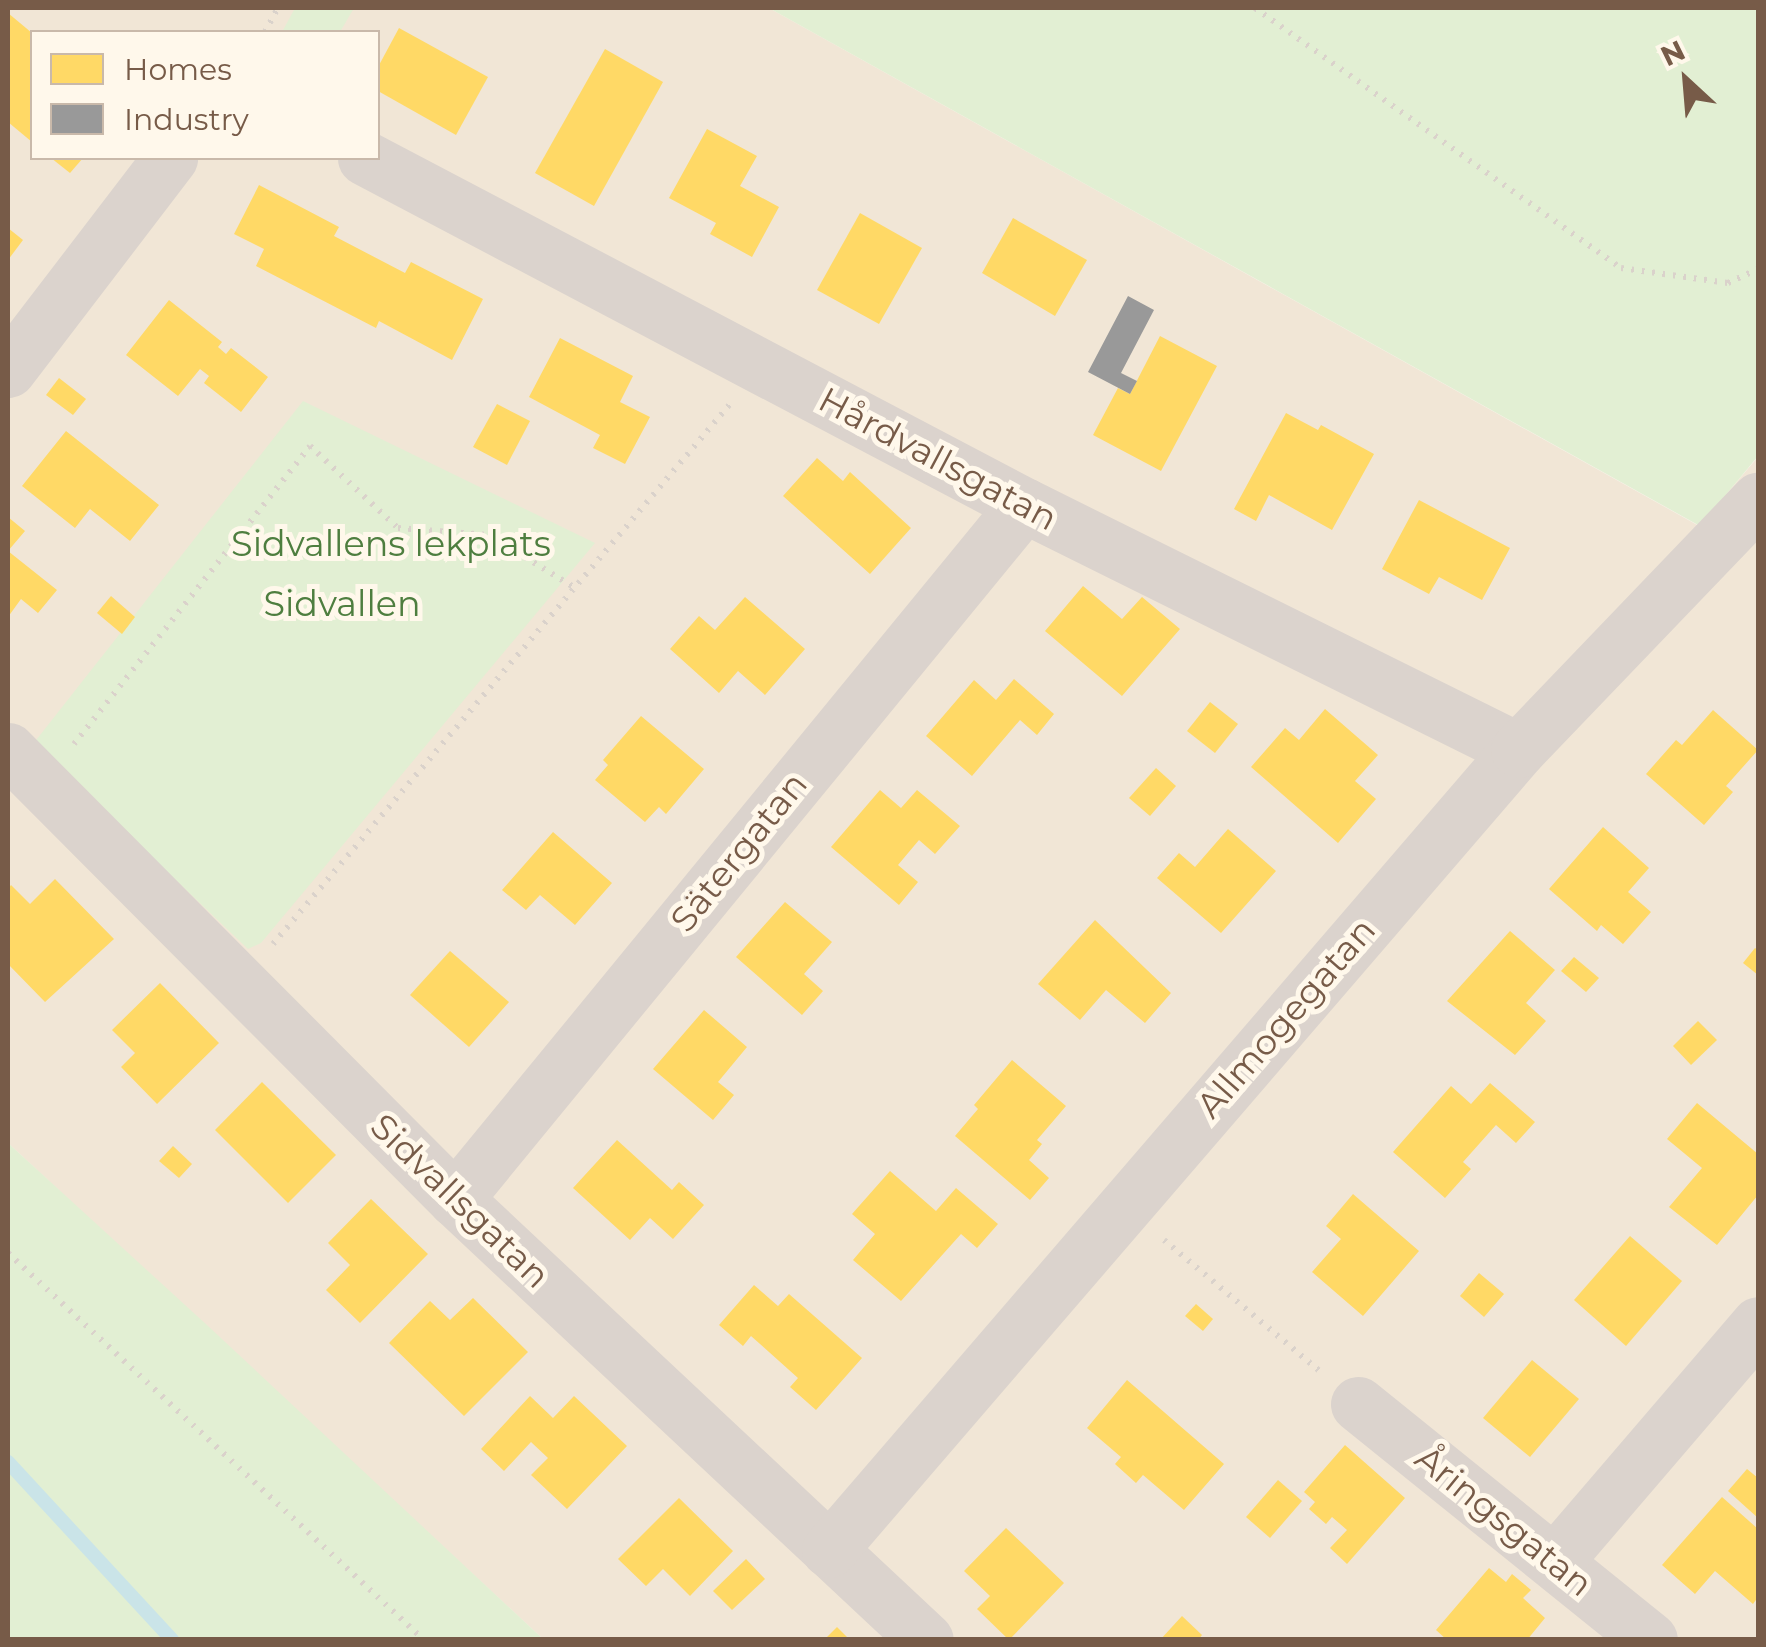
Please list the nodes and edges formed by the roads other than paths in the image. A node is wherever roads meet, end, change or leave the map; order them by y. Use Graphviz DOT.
graph roads {
  1 [pos="168,160"];
  2 [pos="368,160"];
  3 [pos="8,370"];
  4 [pos="1758,500"];
  5 [pos="1024,505"];
  6 [pos="1518,750"];
  7 [pos="24,767"];
  8 [pos="455,1199"];
  9 [pos="1758,1324"];
  10 [pos="1358,1404"];
  11 [pos="829,1550"];
  12 [pos="1555,1561"];
  13 [pos="926,1640"];
  14 [pos="1650,1640"];
  1 -- 3 [label="street"];
  2 -- 5 [label="street, Hårdvallsgatan"];
  4 -- 6 [label="street, Allmogegatan"];
  5 -- 6 [label="street, Hårdvallsgatan"];
  5 -- 8 [label="street, Sätergatan"];
  6 -- 11 [label="street, Allmogegatan"];
  7 -- 8 [label="street, Sidvallsgatan"];
  8 -- 11 [label="street, Sidvallsgatan"];
  9 -- 12 [label="street"];
  10 -- 12 [label="street, Åringsgatan"];
  11 -- 13 [label="street, Sidvallsgatan"];
  12 -- 14 [label="street, Åringsgatan"];
}
